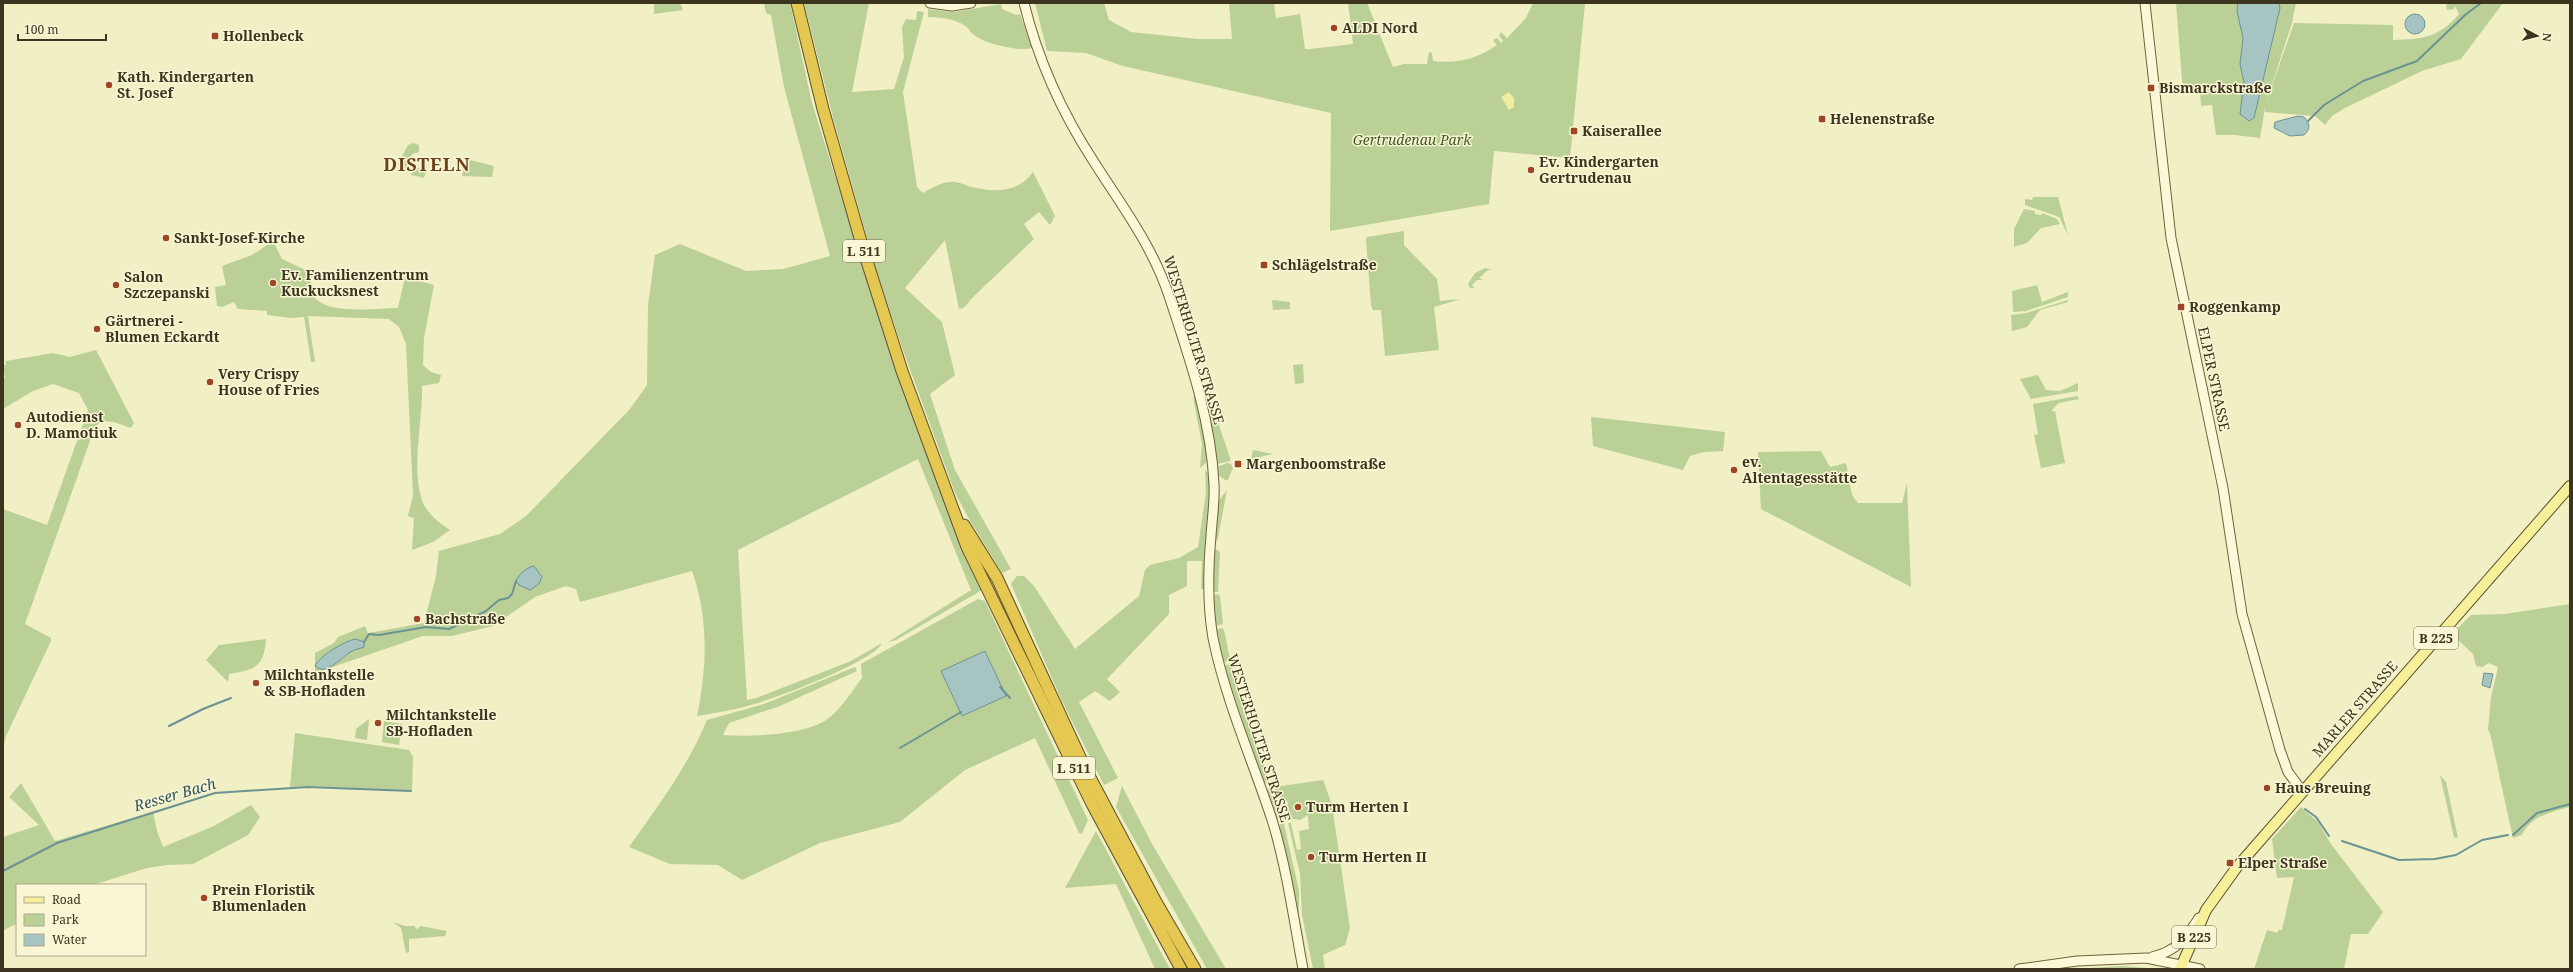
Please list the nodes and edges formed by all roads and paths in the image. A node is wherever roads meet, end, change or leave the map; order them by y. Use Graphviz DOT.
graph roads {
  1 [pos="797,3"];
  2 [pos="930,3"];
  3 [pos="971,3"];
  4 [pos="1018,3"];
  5 [pos="1023,3"];
  6 [pos="2145,3"];
  7 [pos="2570,486"];
  8 [pos="948,494"];
  9 [pos="2302,790"];
  10 [pos="2206,910"];
  11 [pos="2146,958"];
  12 [pos="2181,967"];
  13 [pos="1181,969"];
  14 [pos="1195,969"];
  15 [pos="1303,969"];
  16 [pos="2019,969"];
  17 [pos="2200,969"];
  1 -- 8 [label="highway, L 511"];
  2 -- 3 [label="street"];
  4 -- 5 [label="street, WESTERHOLTER STRASSE"];
  5 -- 15 [label="street, WESTERHOLTER STRASSE"];
  6 -- 9 [label="street, ELPER STRASSE"];
  7 -- 9 [label="main road, MARLER STRASSE / B 225"];
  8 -- 13 [label="highway, L 511"];
  8 -- 14 [label="highway, L 511"];
  9 -- 10 [label="main road, MARLER STRASSE / B 225"];
  10 -- 11 [label="street"];
  10 -- 12 [label="main road, MARLER STRASSE / B 225"];
  11 -- 12 [label="street"];
  11 -- 16 [label="street"];
  12 -- 17 [label="street"];
}
